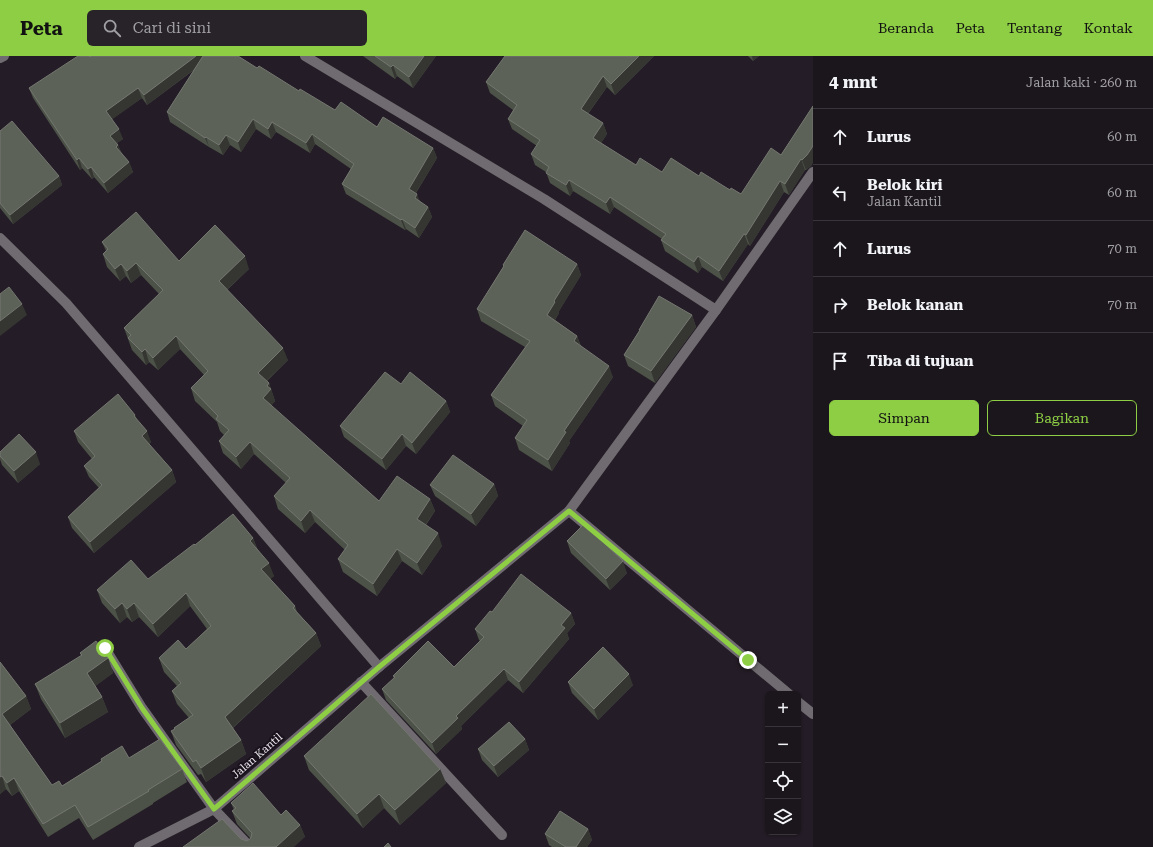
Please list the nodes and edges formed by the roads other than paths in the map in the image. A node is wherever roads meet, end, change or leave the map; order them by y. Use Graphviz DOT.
graph roads {
  1 [pos="4,56"];
  2 [pos="305,56"];
  3 [pos="0,58"];
  4 [pos="813,172"];
  5 [pos="0,238"];
  6 [pos="716,310"];
  7 [pos="569,511"];
  8 [pos="105,648"];
  9 [pos="379,667"];
  10 [pos="361,682"];
  11 [pos="785,691"];
  12 [pos="801,704"];
  13 [pos="813,714"];
  14 [pos="214,809"];
  15 [pos="502,835"];
  16 [pos="139,847"];
  17 [pos="250,847"];
  1 -- 3 [label="street"];
  2 -- 6 [label="street"];
  4 -- 6 [label="street, Jalan Kantil"];
  5 -- 9 [label="street"];
  6 -- 7 [label="street, Jalan Kantil"];
  7 -- 9 [label="street, Jalan Kantil"];
  7 -- 11 [label="street"];
  8 -- 14 [label="street"];
  9 -- 10 [label="street, Jalan Kantil"];
  10 -- 14 [label="street, Jalan Kantil"];
  10 -- 15 [label="street"];
  12 -- 13 [label="street"];
  14 -- 16 [label="street, Jalan Kantil"];
  14 -- 17 [label="street"];
}
